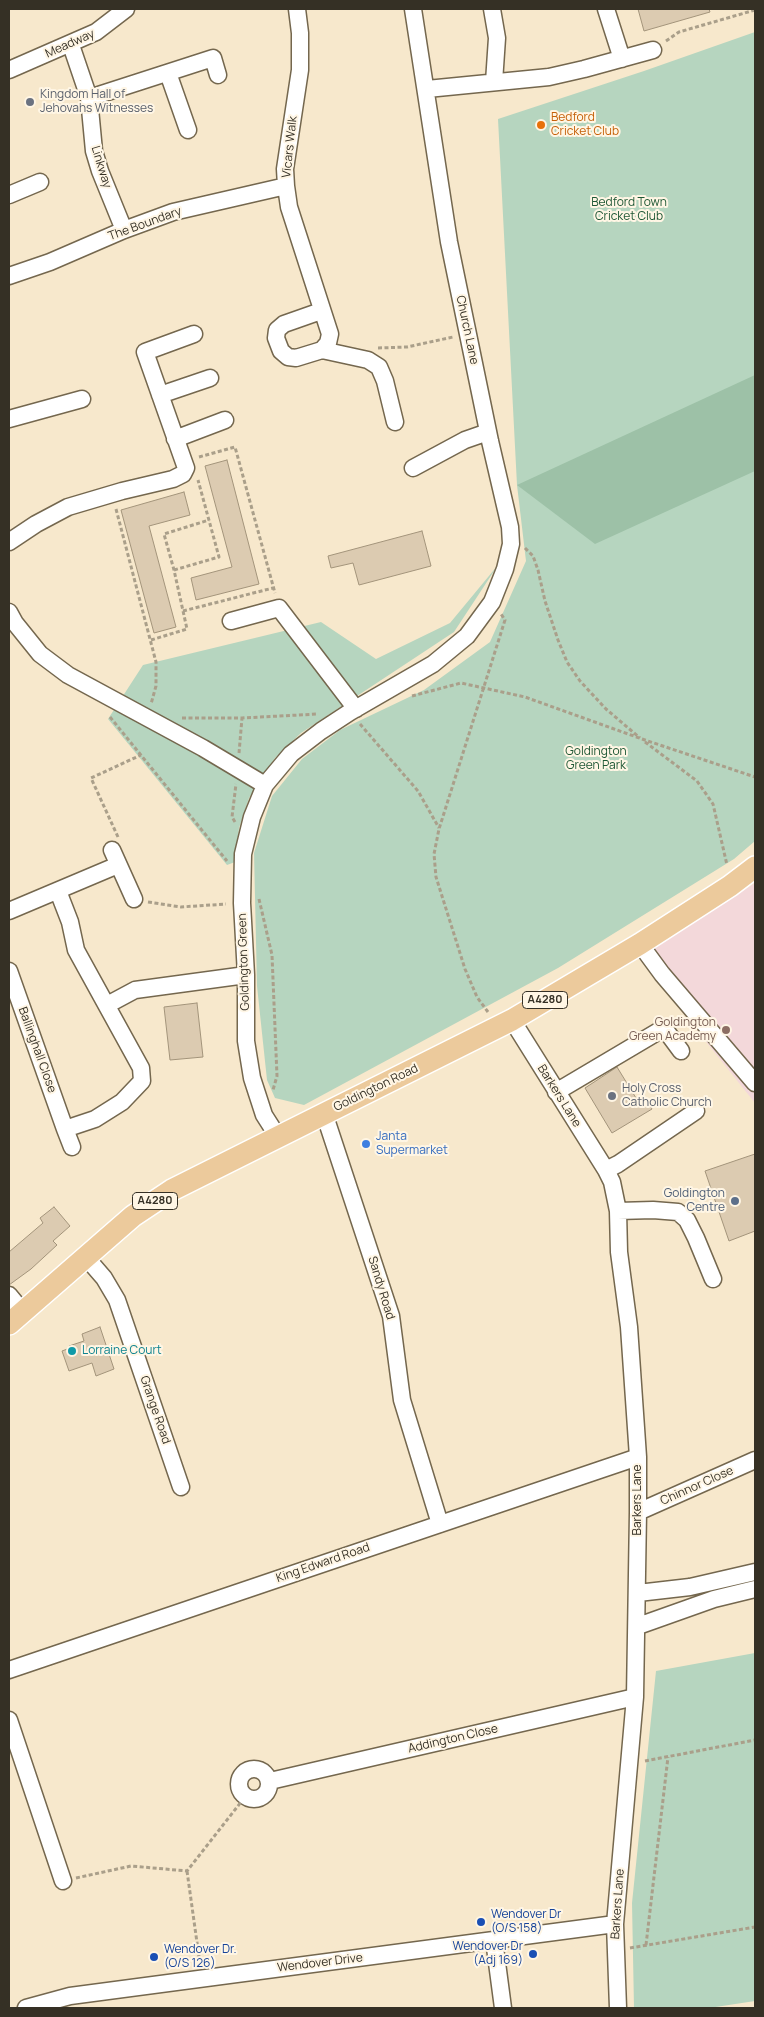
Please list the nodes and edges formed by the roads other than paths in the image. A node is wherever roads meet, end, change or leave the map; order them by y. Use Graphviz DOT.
graph roads {
  1 [pos="297,9"];
  2 [pos="413,9"];
  3 [pos="492,9"];
  4 [pos="606,9"];
  5 [pos="119,11"];
  6 [pos="71,44"];
  7 [pos="653,50"];
  8 [pos="622,59"];
  9 [pos="9,70"];
  10 [pos="168,73"];
  11 [pos="218,75"];
  12 [pos="494,82"];
  13 [pos="427,89"];
  14 [pos="89,98"];
  15 [pos="188,130"];
  16 [pos="40,182"];
  17 [pos="286,186"];
  18 [pos="9,195"];
  19 [pos="124,230"];
  20 [pos="9,276"];
  21 [pos="321,311"];
  22 [pos="194,334"];
  23 [pos="322,350"];
  24 [pos="210,378"];
  25 [pos="160,395"];
  26 [pos="82,399"];
  27 [pos="9,419"];
  28 [pos="225,420"];
  29 [pos="395,422"];
  30 [pos="488,432"];
  31 [pos="176,439"];
  32 [pos="413,468"];
  33 [pos="9,542"];
  34 [pos="505,569"];
  35 [pos="9,612"];
  36 [pos="231,621"];
  37 [pos="353,711"];
  38 [pos="265,785"];
  39 [pos="755,867"];
  40 [pos="58,891"];
  41 [pos="134,899"];
  42 [pos="9,911"];
  43 [pos="640,944"];
  44 [pos="9,971"];
  45 [pos="246,975"];
  46 [pos="107,1005"];
  47 [pos="512,1020"];
  48 [pos="681,1051"];
  49 [pos="755,1083"];
  50 [pos="556,1092"];
  51 [pos="696,1111"];
  52 [pos="324,1114"];
  53 [pos="65,1129"];
  54 [pos="278,1137"];
  55 [pos="72,1147"];
  56 [pos="606,1170"];
  57 [pos="618,1211"];
  58 [pos="85,1256"];
  59 [pos="713,1278"];
  60 [pos="9,1295"];
  61 [pos="16,1318"];
  62 [pos="638,1457"];
  63 [pos="755,1460"];
  64 [pos="181,1487"];
  65 [pos="638,1512"];
  66 [pos="440,1524"];
  67 [pos="755,1572"];
  68 [pos="755,1589"];
  69 [pos="638,1593"];
  70 [pos="638,1626"];
  71 [pos="9,1670"];
  72 [pos="635,1697"];
  73 [pos="9,1720"];
  74 [pos="270,1781"];
  75 [pos="63,1881"];
  76 [pos="615,1924"];
  77 [pos="494,1940"];
  78 [pos="26,2008"];
  79 [pos="503,2008"];
  80 [pos="618,2008"];
  1 -- 17 [label="street, Vicars Walk"];
  2 -- 13 [label="street, Church Lane"];
  3 -- 12 [label="street"];
  4 -- 8 [label="street"];
  5 -- 6 [label="street, Meadway"];
  6 -- 9 [label="street, Meadway"];
  6 -- 14 [label="street, Linkway"];
  7 -- 8 [label="street"];
  8 -- 12 [label="street"];
  10 -- 11 [label="street"];
  10 -- 14 [label="street"];
  10 -- 15 [label="street"];
  12 -- 13 [label="street"];
  13 -- 30 [label="street, Church Lane"];
  14 -- 19 [label="street, Linkway"];
  16 -- 18 [label="street"];
  17 -- 19 [label="street, The Boundary"];
  17 -- 21 [label="street, Vicars Walk"];
  19 -- 20 [label="street, The Boundary"];
  21 -- 23 [label="street, Vicars Walk"];
  21 -- 23 [label="street"];
  22 -- 25 [label="street"];
  23 -- 29 [label="street"];
  24 -- 25 [label="street"];
  25 -- 31 [label="street"];
  26 -- 27 [label="street"];
  28 -- 31 [label="street"];
  30 -- 32 [label="street"];
  30 -- 34 [label="street, Church Lane"];
  31 -- 33 [label="street"];
  34 -- 37 [label="street, Goldington Green"];
  35 -- 38 [label="street"];
  36 -- 37 [label="street"];
  37 -- 38 [label="street, Goldington Green"];
  38 -- 45 [label="street, Goldington Green"];
  39 -- 43 [label="main road, Goldington Road / A4280"];
  40 -- 41 [label="street"];
  40 -- 42 [label="street"];
  40 -- 46 [label="street"];
  43 -- 47 [label="main road, Goldington Road / A4280"];
  43 -- 49 [label="street"];
  44 -- 53 [label="street, Ballinghall Close"];
  45 -- 46 [label="street"];
  45 -- 54 [label="street, Goldington Green"];
  46 -- 53 [label="street"];
  47 -- 50 [label="street, Barkers Lane"];
  47 -- 52 [label="main road, Goldington Road / A4280"];
  48 -- 50 [label="street"];
  50 -- 56 [label="street, Barkers Lane"];
  51 -- 56 [label="street"];
  52 -- 54 [label="main road, Goldington Road / A4280"];
  52 -- 66 [label="street, Sandy Road"];
  53 -- 55 [label="street, Ballinghall Close"];
  54 -- 58 [label="main road, Goldington Road / A4280"];
  56 -- 57 [label="street, Barkers Lane"];
  57 -- 59 [label="street"];
  57 -- 62 [label="street, Barkers Lane"];
  58 -- 61 [label="main road, Goldington Road / A4280"];
  58 -- 64 [label="street, Grange Road"];
  60 -- 61 [label="street"];
  62 -- 65 [label="street, Barkers Lane"];
  62 -- 66 [label="street, King Edward Road"];
  63 -- 65 [label="street, Chinnor Close"];
  65 -- 69 [label="street, Barkers Lane"];
  66 -- 71 [label="street, King Edward Road"];
  67 -- 69 [label="street"];
  68 -- 70 [label="street"];
  69 -- 70 [label="street, Barkers Lane"];
  70 -- 72 [label="street, Barkers Lane"];
  72 -- 74 [label="street, Addington Close"];
  72 -- 76 [label="street, Barkers Lane"];
  73 -- 75 [label="street"];
  74 -- 74 [label="street"];
  76 -- 77 [label="street, Wendover Drive"];
  76 -- 80 [label="street, Barkers Lane"];
  77 -- 78 [label="street, Wendover Drive"];
  77 -- 79 [label="street"];
}
